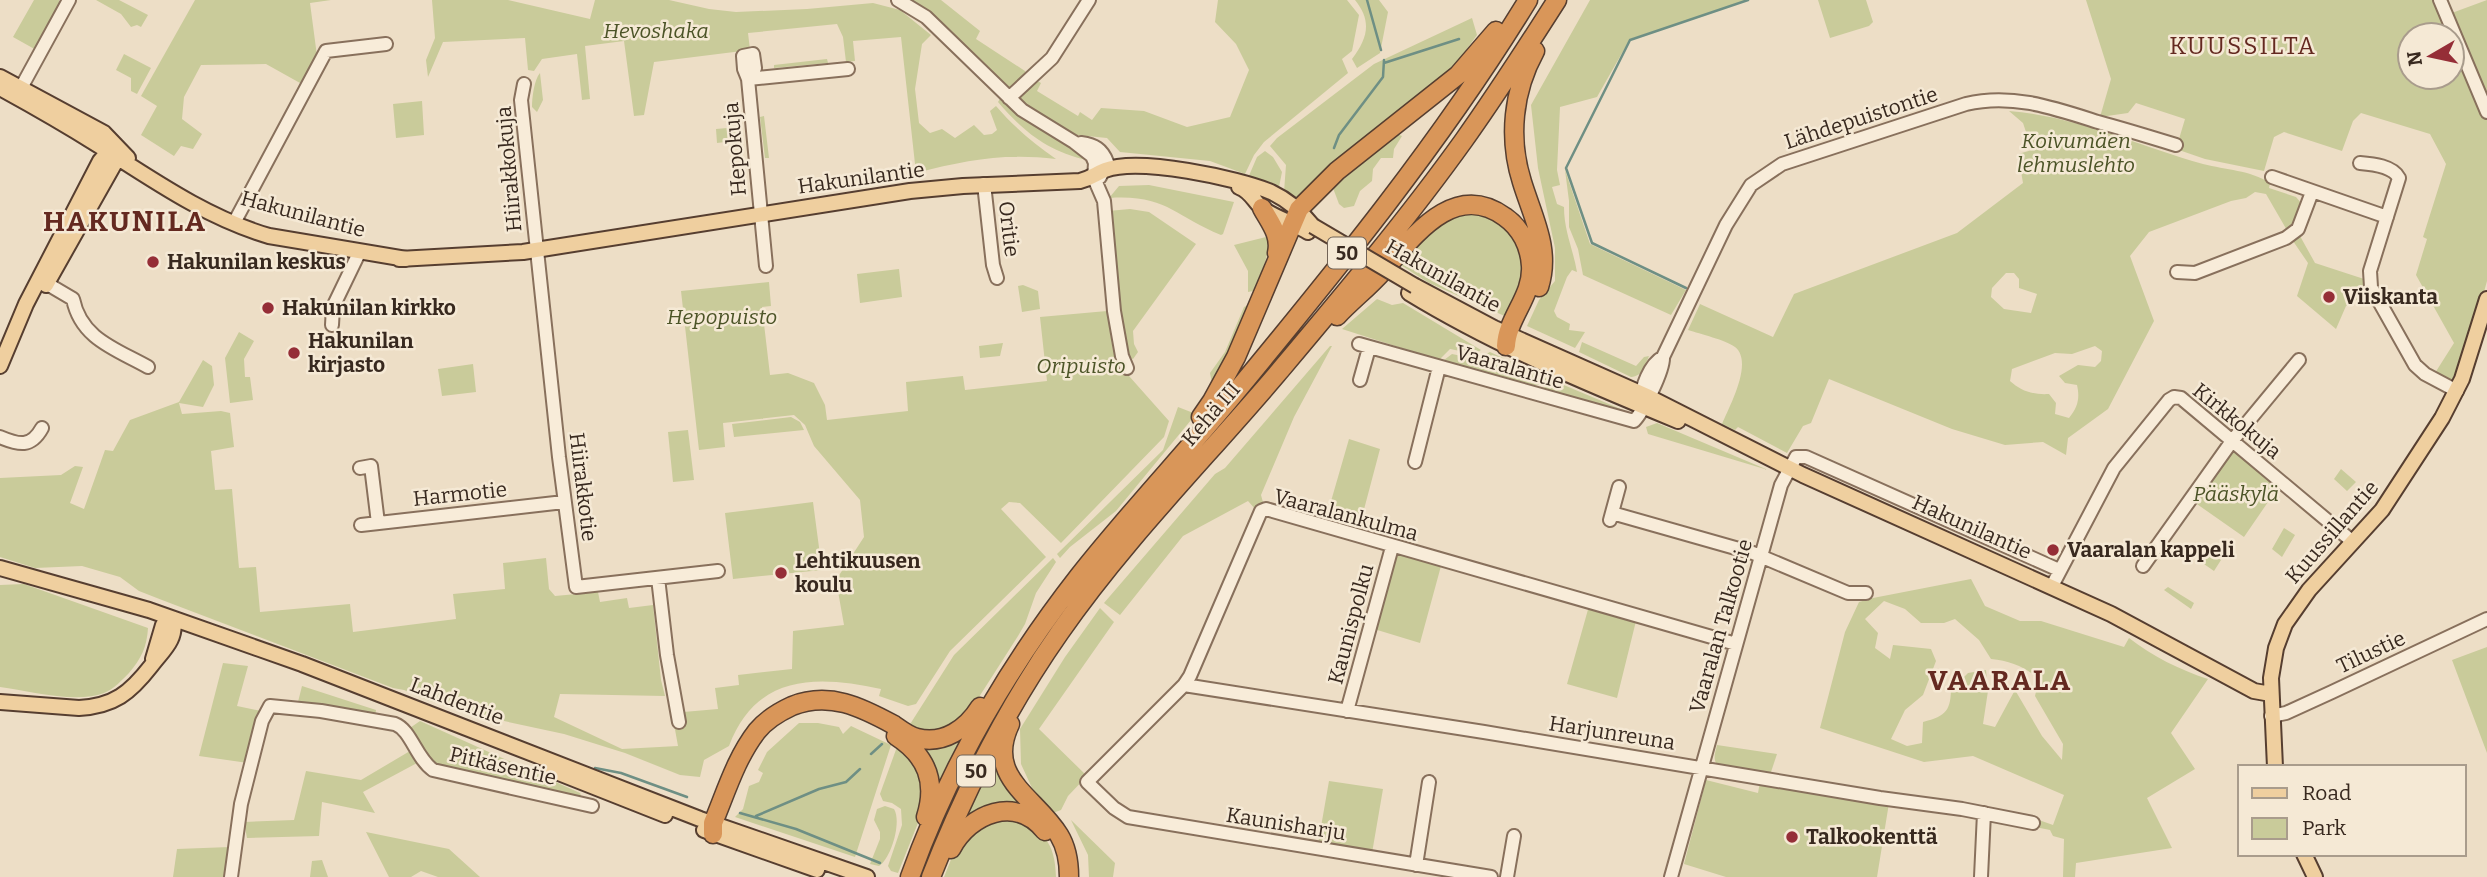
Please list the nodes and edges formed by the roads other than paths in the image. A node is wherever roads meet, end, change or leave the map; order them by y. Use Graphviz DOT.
graph roads {
  1 [pos="69,0"];
  2 [pos="898,0"];
  3 [pos="1088,0"];
  4 [pos="1518,0"];
  5 [pos="1528,0"];
  6 [pos="1559,0"];
  7 [pos="2440,0"];
  8 [pos="386,44"];
  9 [pos="848,69"];
  10 [pos="0,77"];
  11 [pos="524,85"];
  12 [pos="0,88"];
  13 [pos="19,92"];
  14 [pos="1009,98"];
  15 [pos="2487,112"];
  16 [pos="2176,145"];
  17 [pos="113,152"];
  18 [pos="2360,163"];
  19 [pos="1098,177"];
  20 [pos="2273,177"];
  21 [pos="984,184"];
  22 [pos="2312,192"];
  23 [pos="1262,208"];
  24 [pos="761,215"];
  25 [pos="2387,217"];
  26 [pos="235,220"];
  27 [pos="1303,222"];
  28 [pos="360,252"];
  29 [pos="537,252"];
  30 [pos="1275,263"];
  31 [pos="766,266"];
  32 [pos="2178,272"];
  33 [pos="997,278"];
  34 [pos="43,281"];
  35 [pos="2487,299"];
  36 [pos="332,324"];
  37 [pos="1510,340"];
  38 [pos="3,360"];
  39 [pos="2300,360"];
  40 [pos="148,367"];
  41 [pos="1439,367"];
  42 [pos="1127,368"];
  43 [pos="1277,373"];
  44 [pos="1360,380"];
  45 [pos="2457,391"];
  46 [pos="1644,399"];
  47 [pos="42,428"];
  48 [pos="0,437"];
  49 [pos="2232,441"];
  50 [pos="1415,462"];
  51 [pos="360,468"];
  52 [pos="1789,468"];
  53 [pos="1619,487"];
  54 [pos="1149,493"];
  55 [pos="564,502"];
  56 [pos="378,523"];
  57 [pos="361,525"];
  58 [pos="2353,542"];
  59 [pos="1392,547"];
  60 [pos="1761,556"];
  61 [pos="2143,566"];
  62 [pos="0,568"];
  63 [pos="2059,570"];
  64 [pos="718,571"];
  65 [pos="658,579"];
  66 [pos="2052,586"];
  67 [pos="1866,593"];
  68 [pos="2487,620"];
  69 [pos="170,624"];
  70 [pos="1736,644"];
  71 [pos="1012,671"];
  72 [pos="1033,671"];
  73 [pos="1184,685"];
  74 [pos="2271,694"];
  75 [pos="1,703"];
  76 [pos="1348,711"];
  77 [pos="2271,716"];
  78 [pos="679,722"];
  79 [pos="2275,765"];
  80 [pos="1701,768"];
  81 [pos="1087,782"];
  82 [pos="1429,782"];
  83 [pos="592,806"];
  84 [pos="1984,813"];
  85 [pos="2033,823"];
  86 [pos="716,828"];
  87 [pos="1514,836"];
  88 [pos="2305,856"];
  89 [pos="1416,865"];
  90 [pos="912,874"];
  91 [pos="231,877"];
  92 [pos="836,877"];
  93 [pos="867,877"];
  94 [pos="931,877"];
  95 [pos="1060,877"];
  96 [pos="1069,877"];
  97 [pos="1491,877"];
  98 [pos="1507,877"];
  99 [pos="1671,877"];
  100 [pos="1981,877"];
  101 [pos="2315,877"];
  1 -- 13 [label="street"];
  2 -- 14 [label="street"];
  3 -- 14 [label="street"];
  4 -- 27 [label="highway"];
  5 -- 54 [label="highway, Kehä III / 50"];
  6 -- 37 [label="highway"];
  6 -- 43 [label="highway, Kehä III / 50"];
  7 -- 15 [label="street"];
  8 -- 26 [label="street"];
  9 -- 24 [label="street, Hepokuja"];
  10 -- 13 [label="main road, Hakunilantie"];
  11 -- 29 [label="street, Hiirakkokuja"];
  12 -- 13 [label="main road, Hakunilantie"];
  13 -- 17 [label="main road, Hakunilantie"];
  14 -- 19 [label="street"];
  16 -- 46 [label="street, Lähdepuistontie"];
  17 -- 26 [label="main road, Hakunilantie"];
  17 -- 34 [label="main road"];
  18 -- 25 [label="street"];
  19 -- 21 [label="main road, Hakunilantie"];
  19 -- 23 [label="main road, Hakunilantie"];
  19 -- 27 [label="main road, Hakunilantie"];
  19 -- 42 [label="street"];
  20 -- 22 [label="street"];
  21 -- 24 [label="main road, Hakunilantie"];
  21 -- 33 [label="street, Oritie"];
  22 -- 25 [label="street"];
  22 -- 32 [label="street"];
  23 -- 27 [label="main road, Hakunilantie"];
  23 -- 30 [label="highway"];
  24 -- 29 [label="main road, Hakunilantie"];
  24 -- 31 [label="street, Hepokuja"];
  25 -- 45 [label="street"];
  26 -- 28 [label="main road, Hakunilantie"];
  27 -- 30 [label="highway"];
  27 -- 37 [label="main road, Hakunilantie, bridge"];
  28 -- 29 [label="main road, Hakunilantie"];
  28 -- 36 [label="street"];
  29 -- 55 [label="street, Hiirakkotie"];
  30 -- 54 [label="highway"];
  34 -- 38 [label="main road"];
  34 -- 40 [label="street"];
  35 -- 45 [label="main road, Kuussillantie"];
  37 -- 43 [label="highway"];
  37 -- 46 [label="main road, Hakunilantie"];
  39 -- 49 [label="street"];
  41 -- 44 [label="street, Vaaralantie"];
  41 -- 46 [label="street, Vaaralantie"];
  41 -- 50 [label="street"];
  43 -- 72 [label="highway, Kehä III / 50"];
  45 -- 58 [label="main road, Kuussillantie"];
  46 -- 52 [label="main road, Hakunilantie"];
  47 -- 48 [label="street"];
  49 -- 58 [label="street, Kirkkokuja"];
  49 -- 61 [label="street"];
  49 -- 63 [label="street, Kirkkokuja"];
  51 -- 56 [label="street"];
  52 -- 60 [label="street, Vaaralan Talkootie"];
  52 -- 63 [label="street"];
  52 -- 66 [label="main road, Hakunilantie"];
  53 -- 60 [label="street"];
  54 -- 71 [label="highway, Kehä III / 50"];
  55 -- 56 [label="street, Harmotie"];
  55 -- 65 [label="street, Hiirakkotie"];
  56 -- 57 [label="street, Harmotie"];
  58 -- 74 [label="main road, Kuussillantie"];
  59 -- 70 [label="street, Vaaralankulma"];
  59 -- 73 [label="street, Vaaralankulma"];
  59 -- 76 [label="street, Kaunispolku"];
  60 -- 67 [label="street"];
  60 -- 70 [label="street, Vaaralan Talkootie"];
  62 -- 69 [label="main road, Lahdentie"];
  63 -- 66 [label="street, Kirkkokuja"];
  64 -- 65 [label="street, Hiirakkotie"];
  65 -- 78 [label="street"];
  66 -- 74 [label="main road, Hakunilantie"];
  68 -- 77 [label="street, Tilustie"];
  69 -- 75 [label="main road"];
  69 -- 86 [label="main road, Lahdentie"];
  70 -- 80 [label="street, Vaaralan Talkootie"];
  71 -- 86 [label="highway"];
  71 -- 90 [label="highway, Kehä III / 50"];
  72 -- 94 [label="highway, Kehä III / 50"];
  72 -- 96 [label="highway"];
  73 -- 76 [label="street, Harjunreuna"];
  73 -- 81 [label="street, Vaaralankulma"];
  74 -- 77 [label="main road, Kuussillantie"];
  76 -- 80 [label="street, Harjunreuna"];
  77 -- 79 [label="main road, Kuussillantie"];
  80 -- 84 [label="street, Harjunreuna"];
  80 -- 99 [label="street, Vaaralan Talkootie"];
  81 -- 89 [label="street, Kaunisharju"];
  82 -- 89 [label="street"];
  83 -- 91 [label="street, Pitkäsentie"];
  84 -- 85 [label="street, Harjunreuna"];
  84 -- 100 [label="street"];
  86 -- 90 [label="highway"];
  86 -- 92 [label="main road, Lahdentie"];
  86 -- 93 [label="main road, Lahdentie"];
  87 -- 98 [label="street"];
  88 -- 101 [label="main road"];
  89 -- 97 [label="street, Kaunisharju"];
  94 -- 95 [label="highway"];
}
